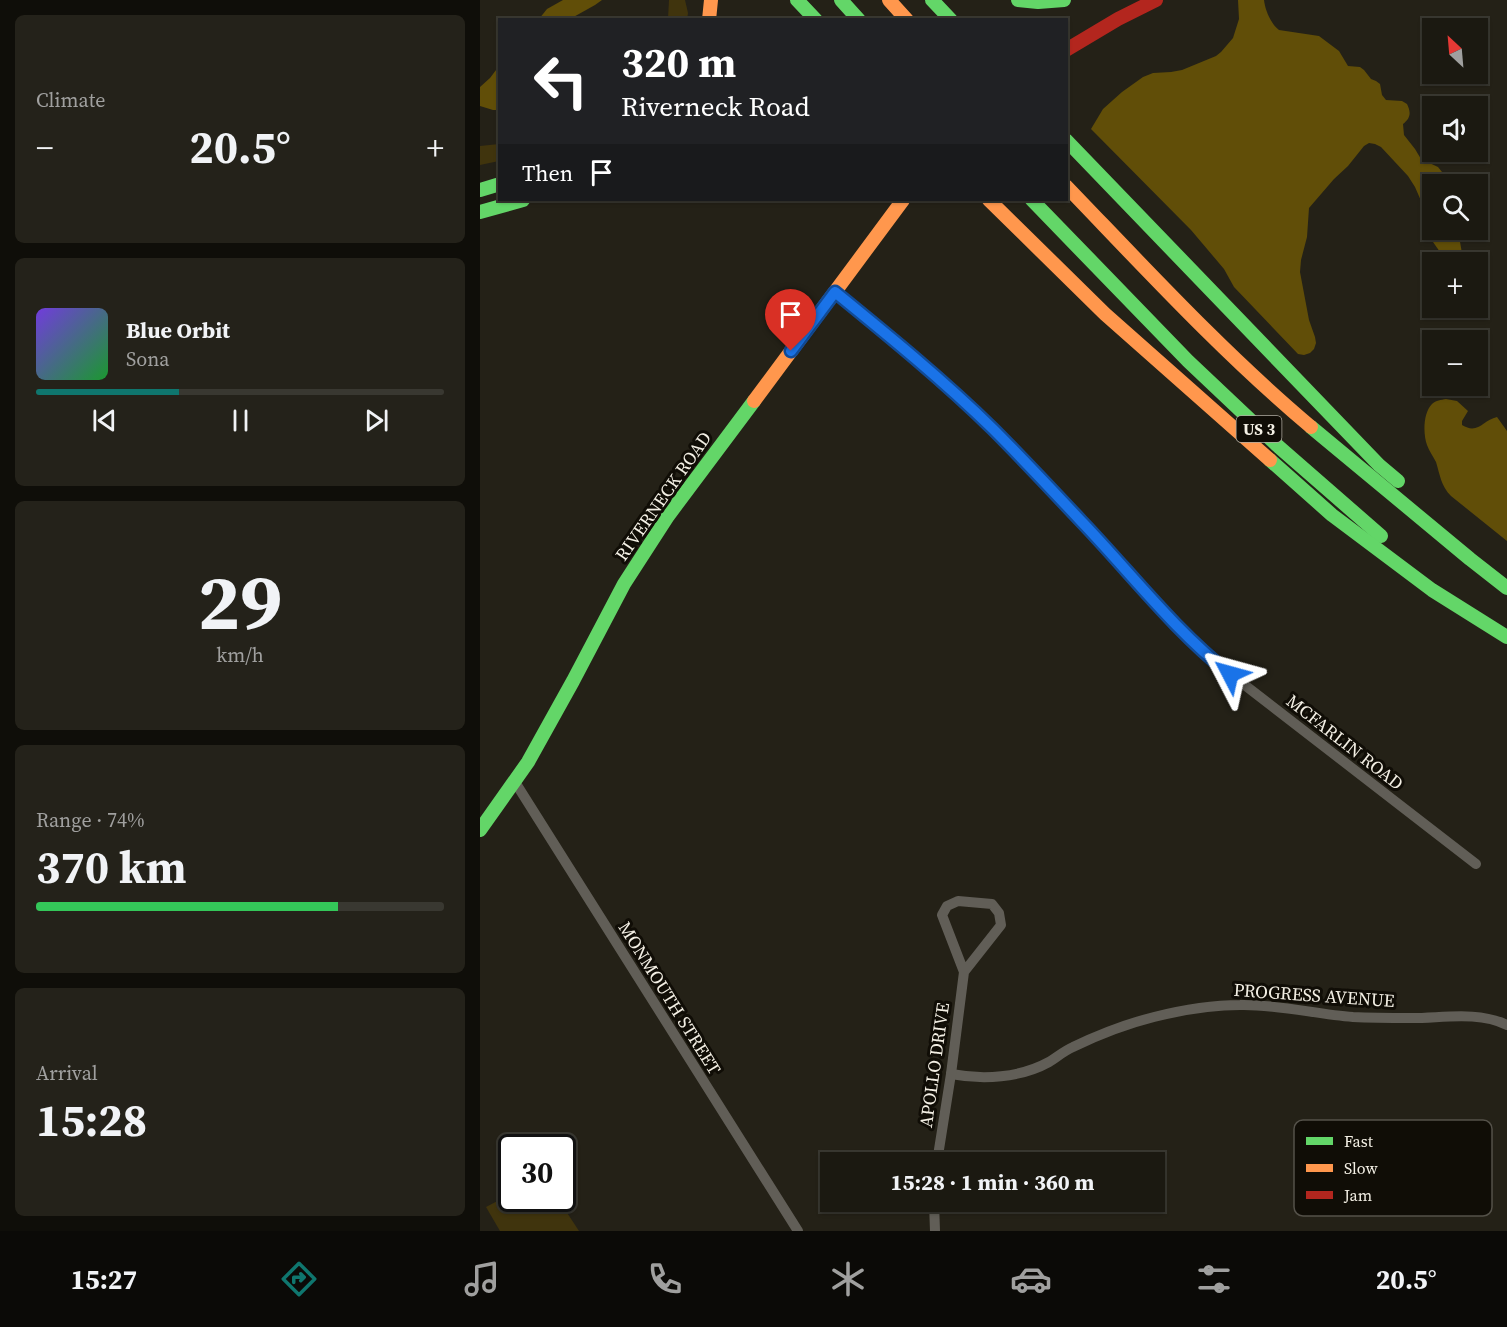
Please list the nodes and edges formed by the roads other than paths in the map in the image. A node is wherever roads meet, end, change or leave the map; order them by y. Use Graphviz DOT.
graph roads {
  1 [pos="711,0"];
  2 [pos="797,0"];
  3 [pos="841,0"];
  4 [pos="889,0"];
  5 [pos="932,0"];
  6 [pos="1018,0"];
  7 [pos="1064,0"];
  8 [pos="1156,0"];
  9 [pos="709,18"];
  10 [pos="814,18"];
  11 [pos="858,18"];
  12 [pos="905,18"];
  13 [pos="949,18"];
  14 [pos="1068,49"];
  15 [pos="1068,142"];
  16 [pos="498,185"];
  17 [pos="1068,188"];
  18 [pos="480,190"];
  19 [pos="518,201"];
  20 [pos="902,201"];
  21 [pos="974,201"];
  22 [pos="990,201"];
  23 [pos="1033,201"];
  24 [pos="480,212"];
  25 [pos="835,292"];
  26 [pos="1105,314"];
  27 [pos="1470,559"];
  28 [pos="1507,588"];
  29 [pos="1507,637"];
  30 [pos="515,782"];
  31 [pos="480,830"];
  32 [pos="1476,864"];
  33 [pos="964,972"];
  34 [pos="1507,1025"];
  35 [pos="951,1074"];
  36 [pos="939,1152"];
  37 [pos="934,1212"];
  38 [pos="798,1231"];
  39 [pos="935,1231"];
  1 -- 9 [label="main road"];
  2 -- 10 [label="main road"];
  3 -- 11 [label="main road"];
  4 -- 12 [label="main road"];
  5 -- 13 [label="main road"];
  6 -- 7 [label="main road"];
  8 -- 14 [label="main road"];
  15 -- 27 [label="main road"];
  16 -- 18 [label="main road"];
  17 -- 27 [label="main road, US 3"];
  19 -- 24 [label="main road"];
  20 -- 25 [label="main road, RIVERNECK ROAD"];
  21 -- 26 [label="main road"];
  22 -- 26 [label="main road"];
  23 -- 29 [label="main road, US 3"];
  25 -- 30 [label="main road, RIVERNECK ROAD"];
  25 -- 32 [label="street, MCFARLIN ROAD"];
  26 -- 29 [label="main road"];
  27 -- 28 [label="main road, US 3"];
  30 -- 31 [label="main road, RIVERNECK ROAD"];
  30 -- 38 [label="street, MONMOUTH STREET"];
  33 -- 33 [label="street, APOLLO DRIVE"];
  33 -- 35 [label="street, APOLLO DRIVE"];
  34 -- 35 [label="street, PROGRESS AVENUE"];
  35 -- 36 [label="street, APOLLO DRIVE"];
  37 -- 39 [label="street"];
}
